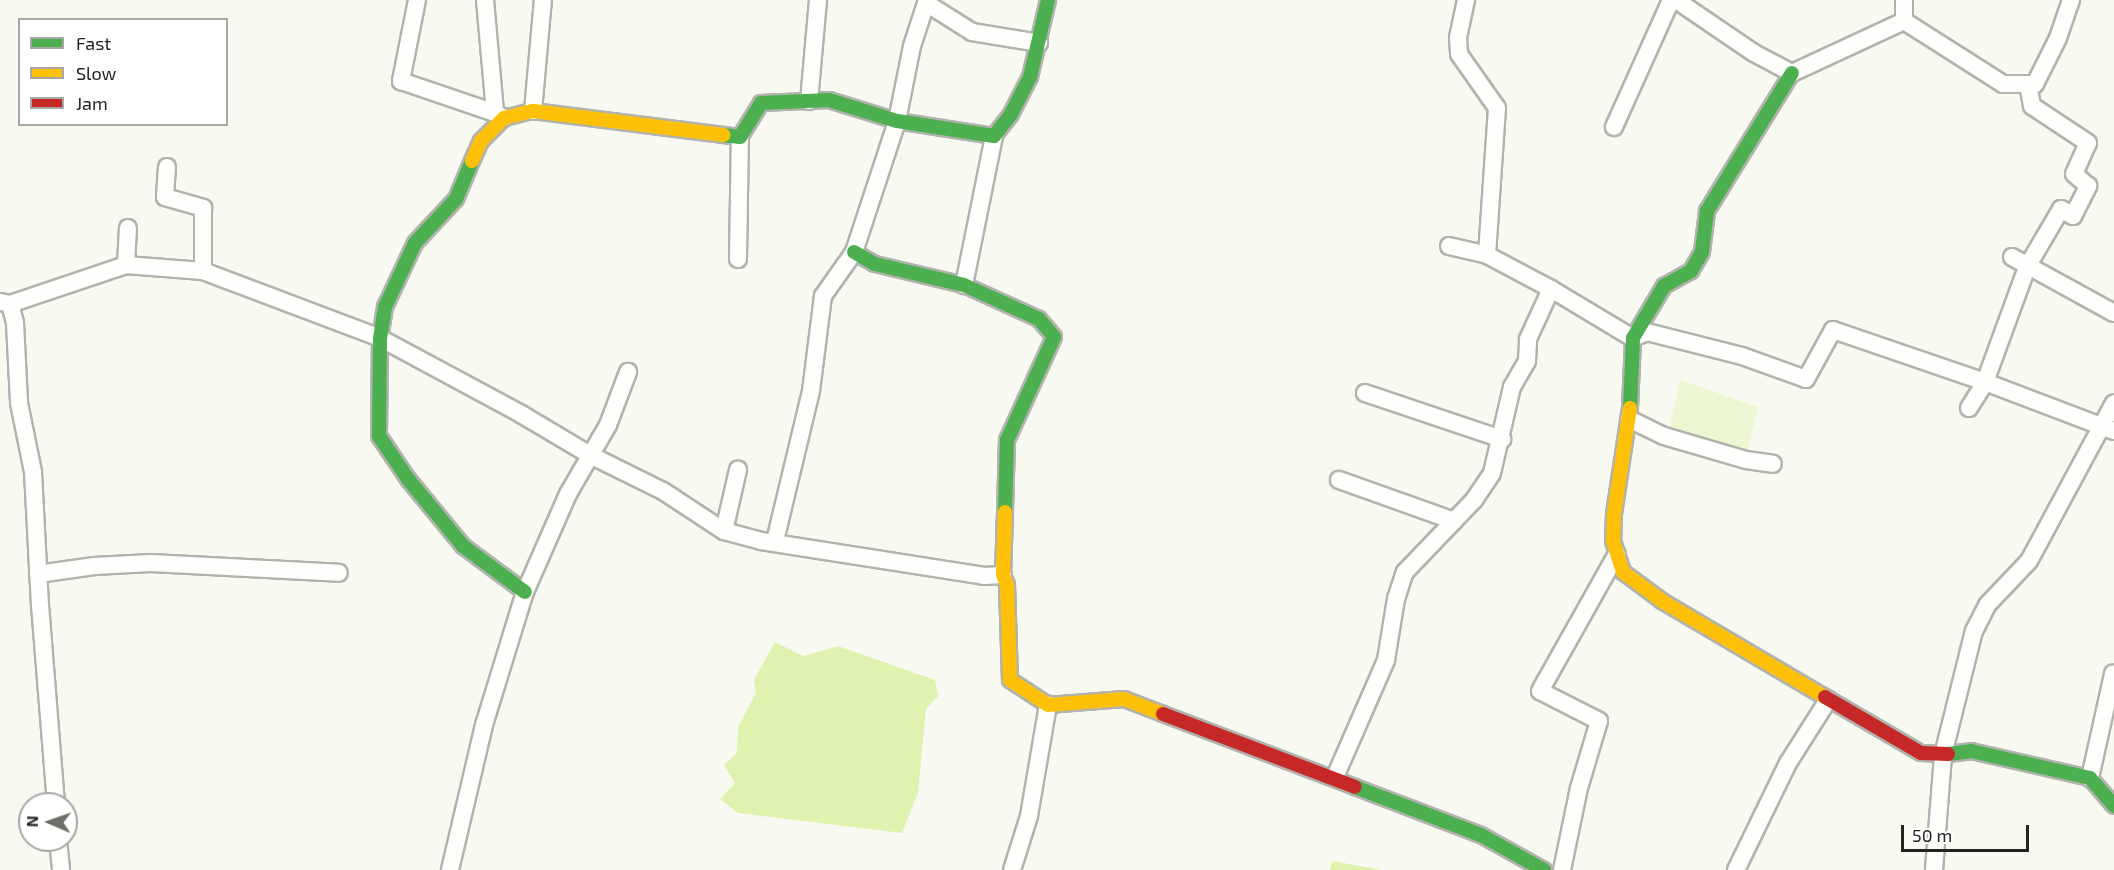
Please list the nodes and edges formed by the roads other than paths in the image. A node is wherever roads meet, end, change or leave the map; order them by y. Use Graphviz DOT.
graph roads {
  1 [pos="417,0"];
  2 [pos="485,0"];
  3 [pos="543,0"];
  4 [pos="818,0"];
  5 [pos="1048,0"];
  6 [pos="1466,0"];
  7 [pos="1671,0"];
  8 [pos="1676,0"];
  9 [pos="1904,0"];
  10 [pos="2072,0"];
  11 [pos="927,1"];
  12 [pos="1904,21"];
  13 [pos="1039,43"];
  14 [pos="1792,73"];
  15 [pos="2028,84"];
  16 [pos="809,101"];
  17 [pos="533,111"];
  18 [pos="500,116"];
  19 [pos="897,121"];
  20 [pos="1614,127"];
  21 [pos="994,136"];
  22 [pos="740,137"];
  23 [pos="167,166"];
  24 [pos="128,228"];
  25 [pos="1449,246"];
  26 [pos="854,252"];
  27 [pos="1487,255"];
  28 [pos="2013,257"];
  29 [pos="738,259"];
  30 [pos="126,265"];
  31 [pos="2027,267"];
  32 [pos="203,271"];
  33 [pos="964,285"];
  34 [pos="1551,289"];
  35 [pos="5,303"];
  36 [pos="2114,313"];
  37 [pos="380,338"];
  38 [pos="1633,338"];
  39 [pos="628,372"];
  40 [pos="1985,382"];
  41 [pos="1365,393"];
  42 [pos="2114,403"];
  43 [pos="1969,408"];
  44 [pos="1629,419"];
  45 [pos="2108,428"];
  46 [pos="1502,439"];
  47 [pos="590,455"];
  48 [pos="1773,464"];
  49 [pos="738,470"];
  50 [pos="1339,480"];
  51 [pos="1454,521"];
  52 [pos="724,531"];
  53 [pos="775,541"];
  54 [pos="1617,554"];
  55 [pos="339,573"];
  56 [pos="38,574"];
  57 [pos="1003,575"];
  58 [pos="525,592"];
  59 [pos="2113,674"];
  60 [pos="1828,700"];
  61 [pos="1048,705"];
  62 [pos="1943,755"];
  63 [pos="1335,777"];
  64 [pos="2090,778"];
  65 [pos="55,792"];
  66 [pos="2114,806"];
  67 [pos="59,852"];
  68 [pos="61,870"];
  69 [pos="450,870"];
  70 [pos="1012,870"];
  71 [pos="1544,870"];
  72 [pos="1562,870"];
  73 [pos="1736,870"];
  74 [pos="1934,870"];
  1 -- 18 [label="street"];
  2 -- 18 [label="street"];
  3 -- 17 [label="street"];
  4 -- 16 [label="street"];
  5 -- 13 [label="street"];
  6 -- 27 [label="street"];
  7 -- 20 [label="street"];
  8 -- 14 [label="street"];
  9 -- 12 [label="street"];
  10 -- 15 [label="street"];
  11 -- 13 [label="street"];
  11 -- 19 [label="street"];
  12 -- 14 [label="street"];
  12 -- 15 [label="street"];
  13 -- 21 [label="street"];
  14 -- 38 [label="street"];
  15 -- 31 [label="street"];
  16 -- 19 [label="street"];
  16 -- 22 [label="street"];
  17 -- 18 [label="street"];
  17 -- 22 [label="street"];
  18 -- 37 [label="street"];
  19 -- 21 [label="street"];
  19 -- 26 [label="street"];
  21 -- 33 [label="street"];
  22 -- 29 [label="street"];
  23 -- 32 [label="street"];
  24 -- 30 [label="street"];
  25 -- 27 [label="street"];
  26 -- 33 [label="street"];
  26 -- 53 [label="street"];
  27 -- 34 [label="street"];
  28 -- 31 [label="street"];
  30 -- 32 [label="street"];
  30 -- 35 [label="street"];
  31 -- 36 [label="street"];
  31 -- 40 [label="street"];
  32 -- 37 [label="street"];
  33 -- 57 [label="street"];
  34 -- 38 [label="street"];
  34 -- 46 [label="street"];
  35 -- 56 [label="street"];
  37 -- 47 [label="street"];
  37 -- 58 [label="street"];
  38 -- 40 [label="street"];
  38 -- 44 [label="street"];
  39 -- 47 [label="street"];
  40 -- 43 [label="street"];
  40 -- 45 [label="street"];
  41 -- 46 [label="street"];
  42 -- 45 [label="street"];
  44 -- 48 [label="street"];
  44 -- 54 [label="street"];
  45 -- 62 [label="street"];
  46 -- 51 [label="street"];
  47 -- 52 [label="street"];
  47 -- 58 [label="street"];
  49 -- 52 [label="street"];
  50 -- 51 [label="street"];
  51 -- 63 [label="street"];
  52 -- 53 [label="street"];
  53 -- 57 [label="street"];
  54 -- 60 [label="street"];
  54 -- 72 [label="street"];
  55 -- 56 [label="street"];
  56 -- 65 [label="street"];
  57 -- 61 [label="street"];
  58 -- 69 [label="street"];
  59 -- 64 [label="street"];
  60 -- 62 [label="street"];
  60 -- 73 [label="street"];
  61 -- 63 [label="street"];
  61 -- 70 [label="street"];
  62 -- 64 [label="street"];
  62 -- 74 [label="street"];
  63 -- 71 [label="street"];
  64 -- 66 [label="street"];
  67 -- 68 [label="street"];
}
